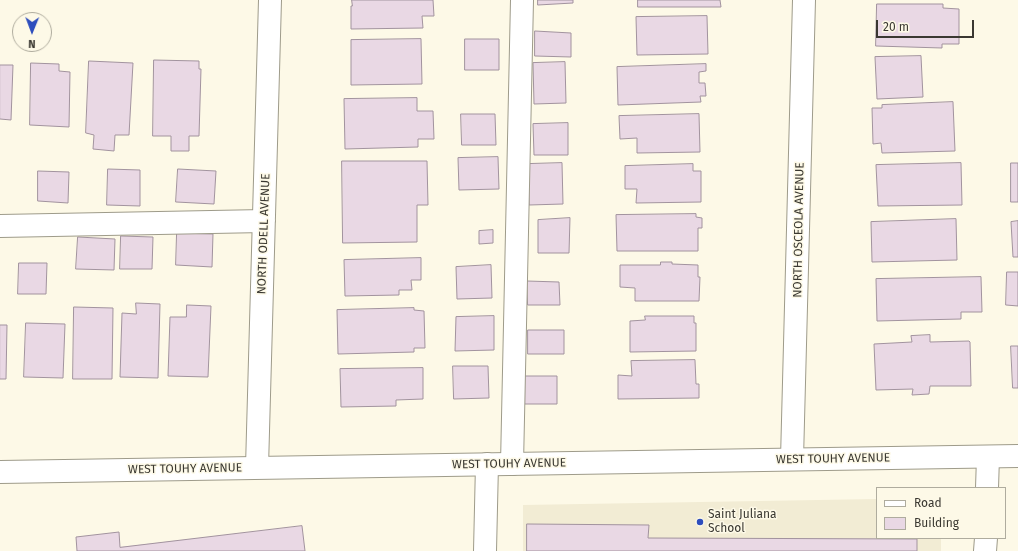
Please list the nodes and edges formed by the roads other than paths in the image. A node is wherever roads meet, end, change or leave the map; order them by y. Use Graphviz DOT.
graph roads {
  1 [pos="270,0"];
  2 [pos="522,0"];
  3 [pos="804,0"];
  4 [pos="264,221"];
  5 [pos="0,226"];
  6 [pos="1018,456"];
  7 [pos="988,457"];
  8 [pos="792,459"];
  9 [pos="487,464"];
  10 [pos="512,464"];
  11 [pos="257,467"];
  12 [pos="0,472"];
  13 [pos="987,487"];
  14 [pos="986,539"];
  15 [pos="484,551"];
  16 [pos="985,551"];
  1 -- 4 [label="street, NORTH ODELL AVENUE"];
  2 -- 10 [label="street"];
  3 -- 8 [label="street, NORTH OSCEOLA AVENUE"];
  4 -- 5 [label="street"];
  4 -- 11 [label="street, NORTH ODELL AVENUE"];
  6 -- 7 [label="street, WEST TOUHY AVENUE"];
  7 -- 8 [label="street, WEST TOUHY AVENUE"];
  7 -- 13 [label="street"];
  8 -- 10 [label="street, WEST TOUHY AVENUE"];
  9 -- 10 [label="street, WEST TOUHY AVENUE"];
  9 -- 11 [label="street, WEST TOUHY AVENUE"];
  9 -- 15 [label="street"];
  11 -- 12 [label="street, WEST TOUHY AVENUE"];
  14 -- 16 [label="street"];
}
